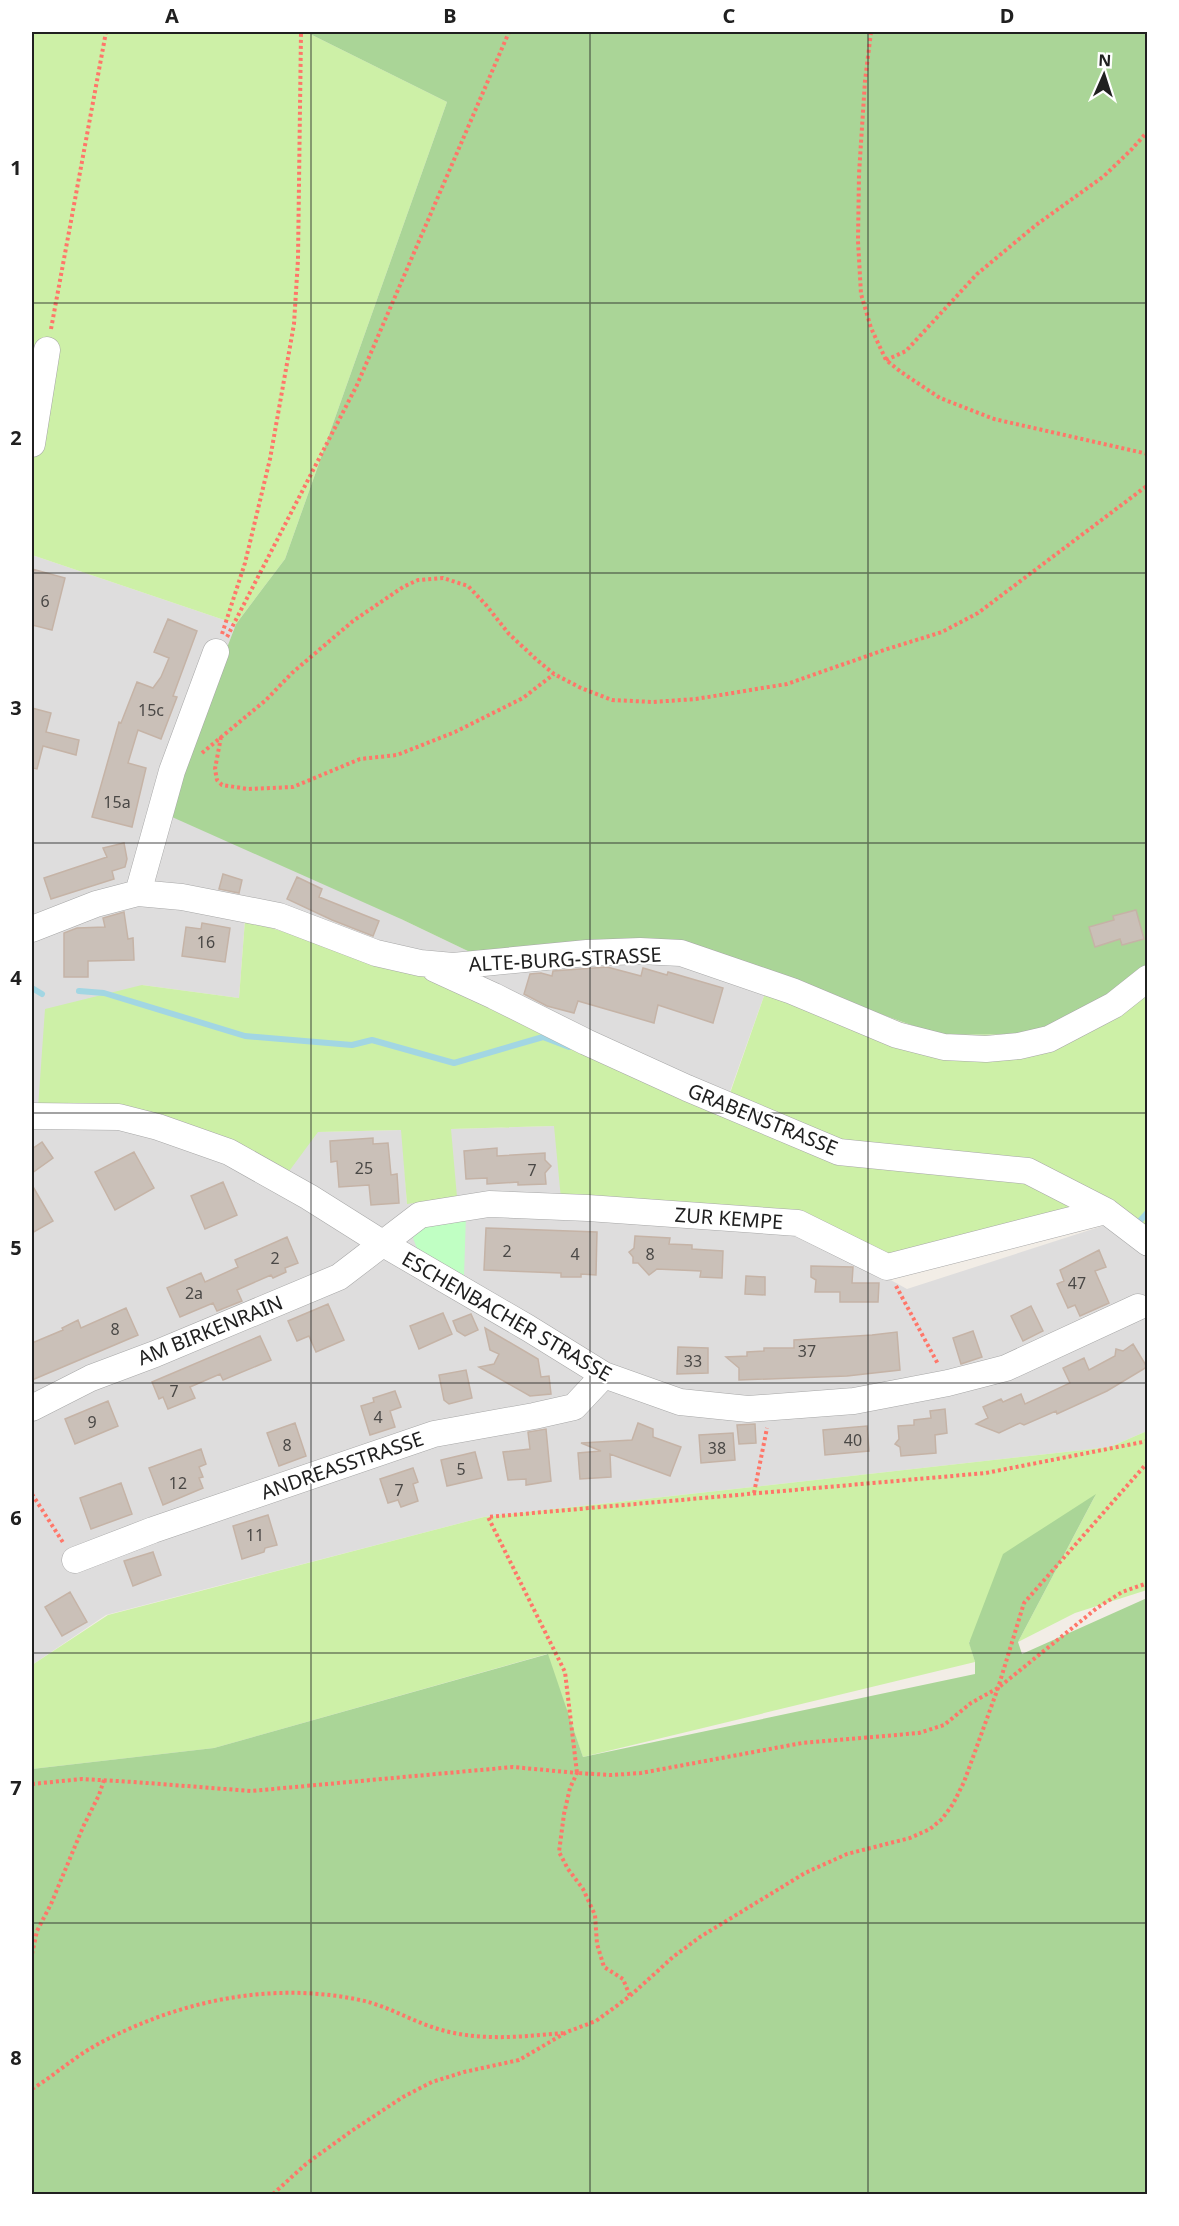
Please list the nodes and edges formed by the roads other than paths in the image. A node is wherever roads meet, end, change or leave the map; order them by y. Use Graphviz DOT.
graph roads {
  1 [pos="47,350"];
  2 [pos="32,444"];
  3 [pos="216,652"];
  4 [pos="138,893"];
  5 [pos="32,929"];
  6 [pos="420,963"];
  7 [pos="1148,978"];
  8 [pos="32,1116"];
  9 [pos="1106,1211"];
  10 [pos="382,1243"];
  11 [pos="1148,1243"];
  12 [pos="1138,1307"];
  13 [pos="604,1375"];
  14 [pos="32,1408"];
  15 [pos="75,1560"];
  1 -- 2 [label="street"];
  3 -- 4 [label="street"];
  4 -- 5 [label="street, ALTE-BURG-STRASSE"];
  4 -- 6 [label="street, ALTE-BURG-STRASSE"];
  6 -- 7 [label="street, ALTE-BURG-STRASSE"];
  6 -- 9 [label="street, GRABENSTRASSE"];
  8 -- 10 [label="street, ESCHENBACHER STRASSE"];
  9 -- 10 [label="street, ZUR KEMPE"];
  9 -- 11 [label="street, GRABENSTRASSE"];
  10 -- 13 [label="street, ESCHENBACHER STRASSE"];
  10 -- 14 [label="street, AM BIRKENRAIN"];
  12 -- 13 [label="street, ESCHENBACHER STRASSE"];
  13 -- 15 [label="street, ANDREASSTRASSE"];
}
